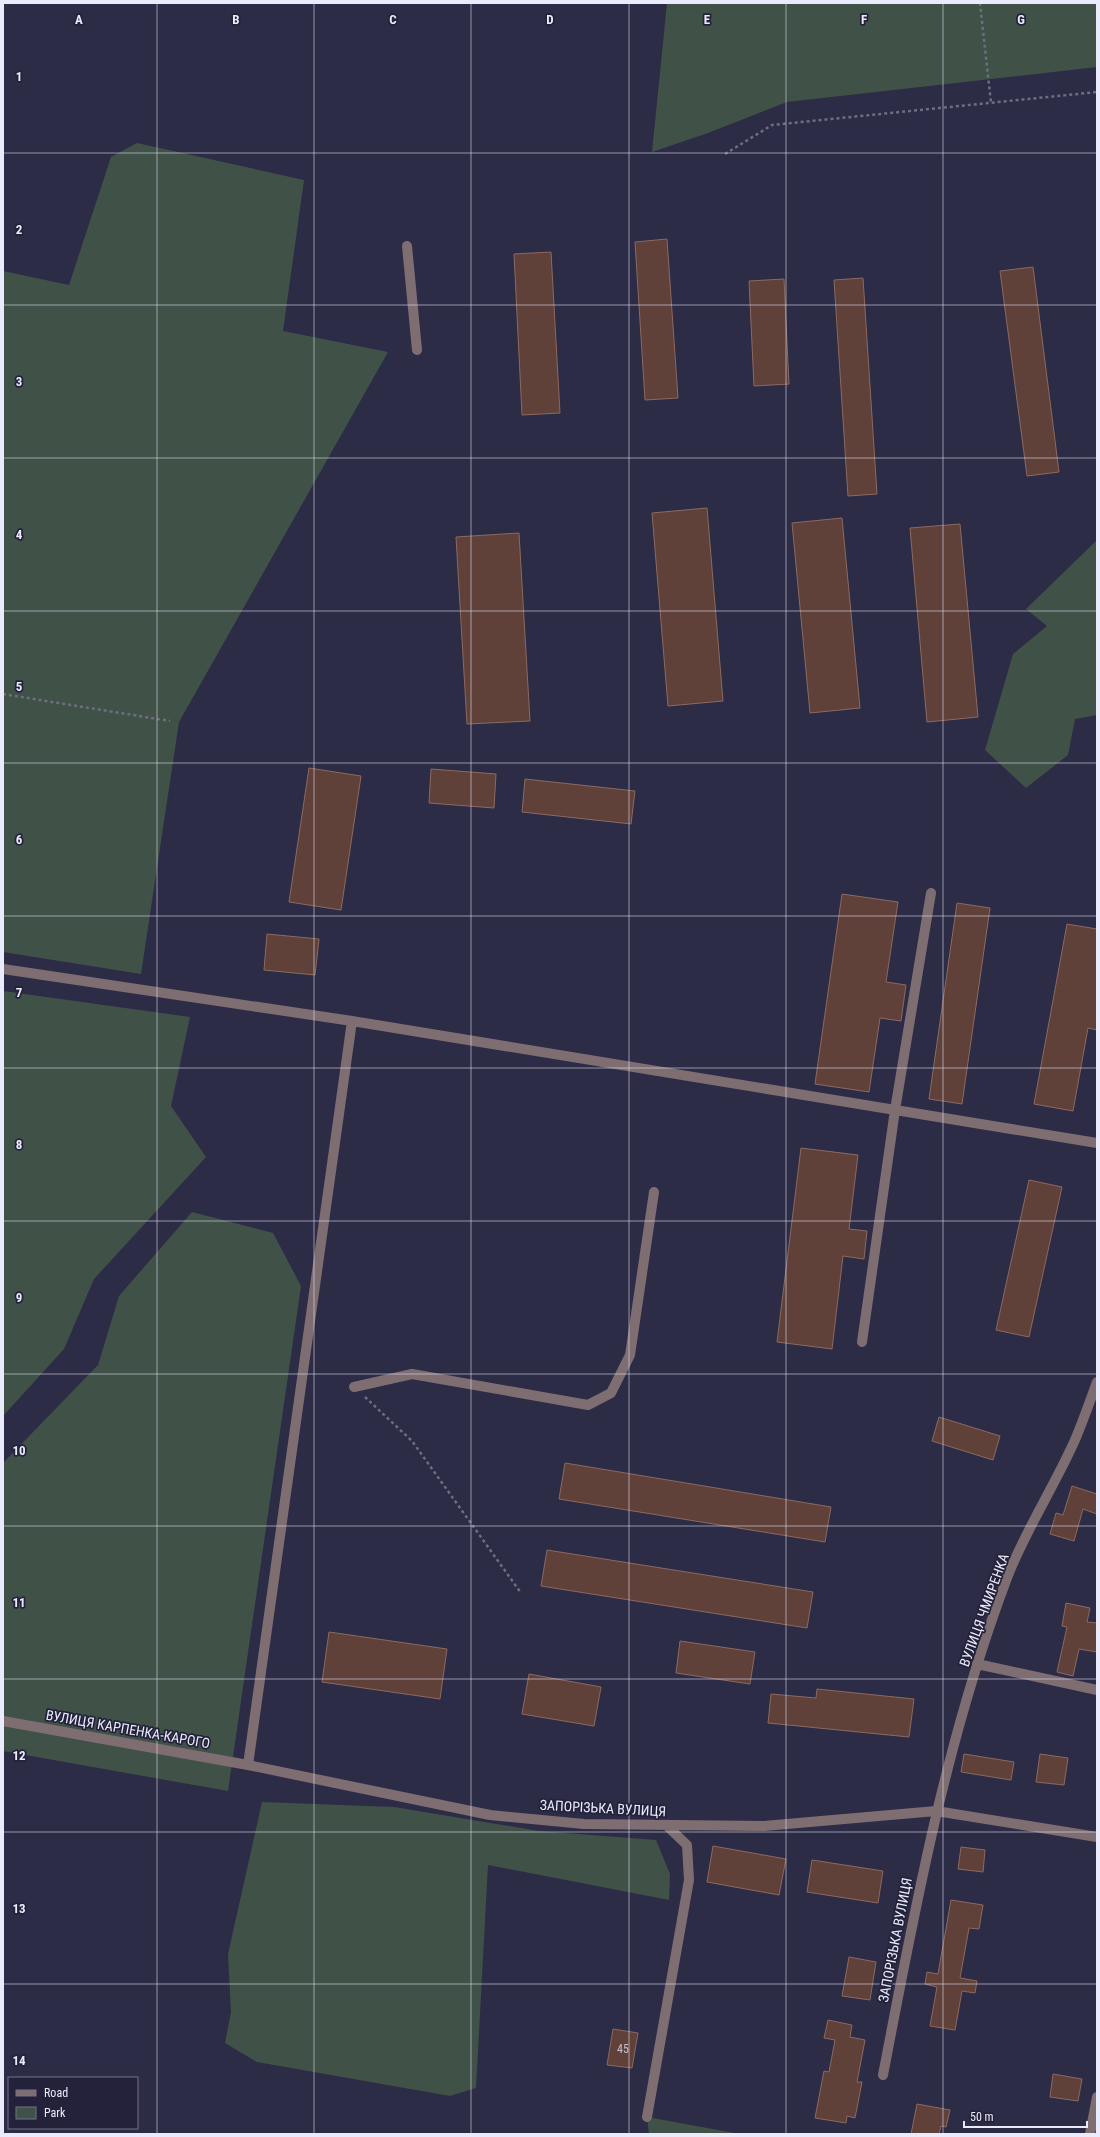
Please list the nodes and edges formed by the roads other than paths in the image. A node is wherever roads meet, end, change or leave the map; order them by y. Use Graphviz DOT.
graph roads {
  1 [pos="407,246"];
  2 [pos="417,350"];
  3 [pos="931,893"];
  4 [pos="3,969"];
  5 [pos="352,1021"];
  6 [pos="896,1110"];
  7 [pos="1097,1143"];
  8 [pos="654,1192"];
  9 [pos="862,1342"];
  10 [pos="1097,1382"];
  11 [pos="354,1387"];
  12 [pos="977,1664"];
  13 [pos="1097,1690"];
  14 [pos="3,1721"];
  15 [pos="248,1765"];
  16 [pos="936,1811"];
  17 [pos="666,1825"];
  18 [pos="1097,1837"];
  19 [pos="883,2075"];
  20 [pos="1097,2097"];
  21 [pos="647,2117"];
  22 [pos="1090,2134"];
  1 -- 2 [label="street"];
  3 -- 6 [label="street"];
  4 -- 5 [label="street"];
  5 -- 6 [label="street"];
  5 -- 15 [label="street"];
  6 -- 7 [label="street"];
  6 -- 9 [label="street"];
  8 -- 11 [label="street"];
  10 -- 12 [label="street, ВУЛИЦЯ ЧМИРЕНКА"];
  12 -- 13 [label="street"];
  12 -- 16 [label="street, ВУЛИЦЯ ЧМИРЕНКА"];
  14 -- 15 [label="street, ВУЛИЦЯ КАРПЕНКА-КАРОГО"];
  15 -- 17 [label="street, ЗАПОРІЗЬКА ВУЛИЦЯ"];
  16 -- 17 [label="street, ЗАПОРІЗЬКА ВУЛИЦЯ"];
  16 -- 18 [label="street, ЗАПОРІЗЬКА ВУЛИЦЯ"];
  16 -- 19 [label="street, ЗАПОРІЗЬКА ВУЛИЦЯ"];
  17 -- 21 [label="street"];
  20 -- 22 [label="street"];
}
